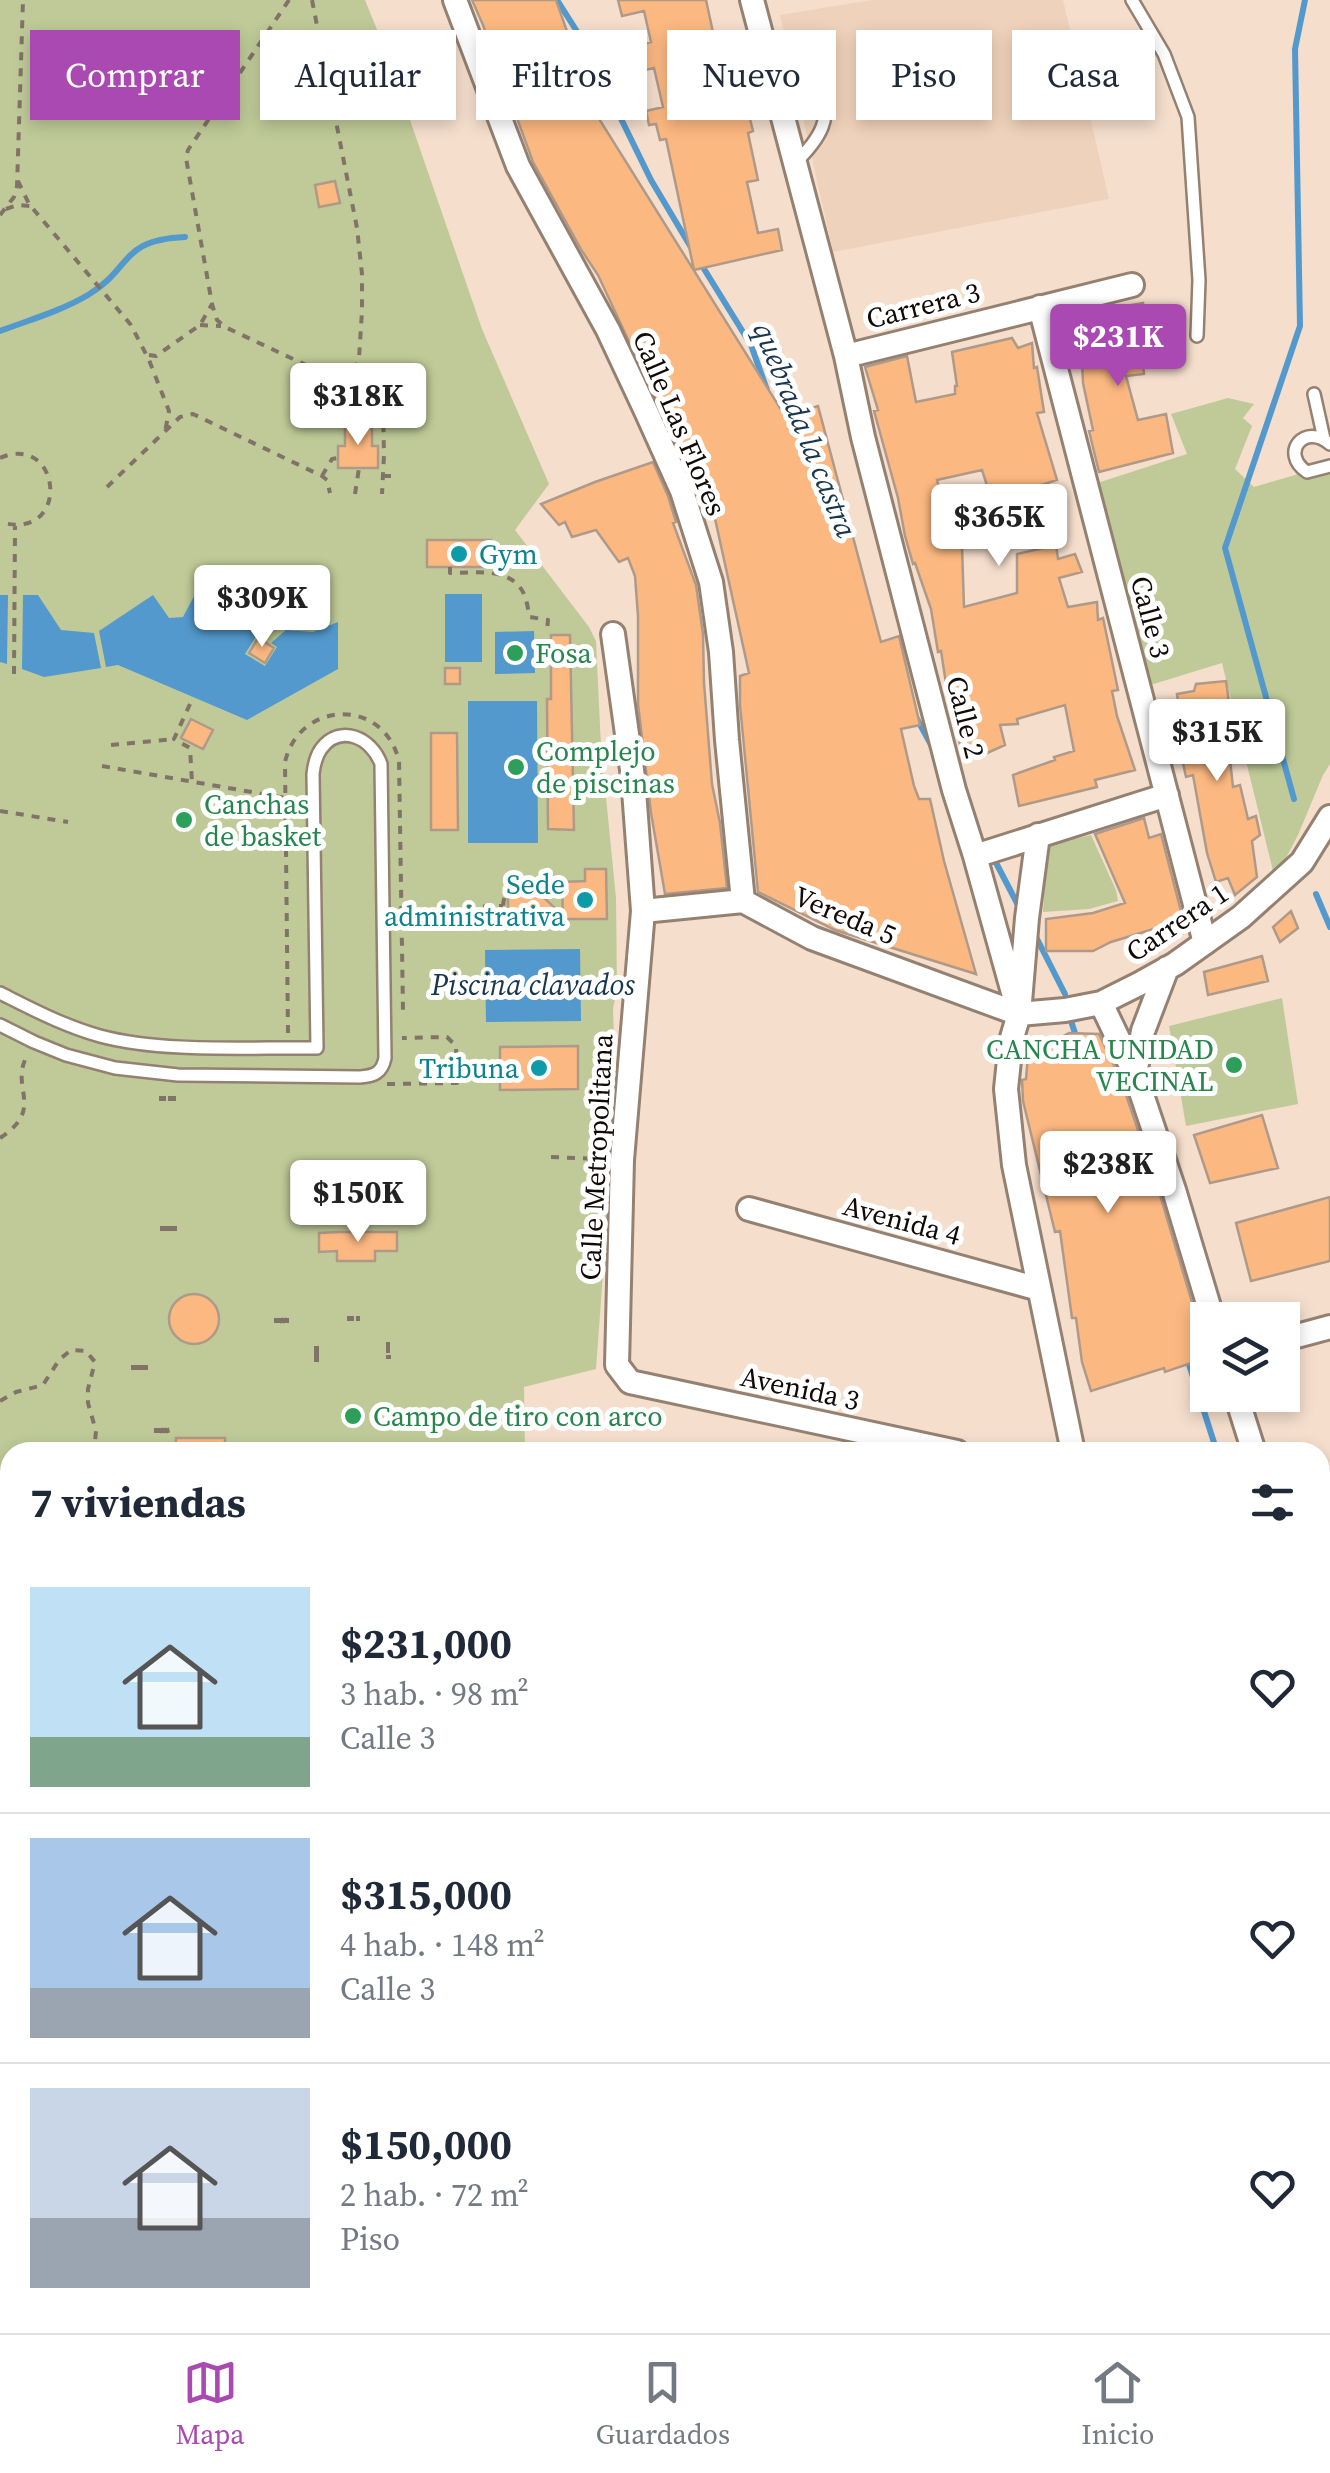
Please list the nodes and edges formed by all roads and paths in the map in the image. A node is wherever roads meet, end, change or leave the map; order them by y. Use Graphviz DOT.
graph roads {
  1 [pos="23,0"];
  2 [pos="288,0"];
  3 [pos="312,0"];
  4 [pos="455,0"];
  5 [pos="752,0"];
  6 [pos="1132,0"];
  7 [pos="760,30"];
  8 [pos="782,120"];
  9 [pos="822,120"];
  10 [pos="794,164"];
  11 [pos="18,181"];
  12 [pos="31,206"];
  13 [pos="6,209"];
  14 [pos="0,215"];
  15 [pos="1132,285"];
  16 [pos="212,304"];
  17 [pos="1040,306"];
  18 [pos="200,325"];
  19 [pos="225,328"];
  20 [pos="1196,336"];
  21 [pos="146,354"];
  22 [pos="156,356"];
  23 [pos="846,356"];
  24 [pos="152,367"];
  25 [pos="350,386"];
  26 [pos="1314,394"];
  27 [pos="170,411"];
  28 [pos="186,415"];
  29 [pos="165,432"];
  30 [pos="1327,441"];
  31 [pos="0,458"];
  32 [pos="338,458"];
  33 [pos="1330,466"];
  34 [pos="359,468"];
  35 [pos="322,476"];
  36 [pos="383,476"];
  37 [pos="398,476"];
  38 [pos="107,487"];
  39 [pos="52,491"];
  40 [pos="59,492"];
  41 [pos="330,493"];
  42 [pos="356,494"];
  43 [pos="382,494"];
  44 [pos="0,522"];
  45 [pos="15,526"];
  46 [pos="450,567"];
  47 [pos="546,630"];
  48 [pos="612,634"];
  49 [pos="14,674"];
  50 [pos="190,704"];
  51 [pos="174,739"];
  52 [pos="111,745"];
  53 [pos="102,766"];
  54 [pos="192,782"];
  55 [pos="1167,795"];
  56 [pos="286,798"];
  57 [pos="0,811"];
  58 [pos="1330,817"];
  59 [pos="68,822"];
  60 [pos="1038,835"];
  61 [pos="975,856"];
  62 [pos="512,884"];
  63 [pos="743,901"];
  64 [pos="503,906"];
  65 [pos="468,907"];
  66 [pos="643,911"];
  67 [pos="514,929"];
  68 [pos="1205,943"];
  69 [pos="1168,968"];
  70 [pos="0,993"];
  71 [pos="1101,1003"];
  72 [pos="1020,1014"];
  73 [pos="395,1016"];
  74 [pos="0,1025"];
  75 [pos="395,1034"];
  76 [pos="288,1036"];
  77 [pos="31,1054"];
  78 [pos="1135,1074"];
  79 [pos="381,1084"];
  80 [pos="0,1138"];
  81 [pos="551,1156"];
  82 [pos="622,1160"];
  83 [pos="749,1209"];
  84 [pos="1039,1289"];
  85 [pos="1208,1302"];
  86 [pos="1330,1327"];
  87 [pos="1300,1335"];
  88 [pos="630,1382"];
  89 [pos="0,1401"];
  90 [pos="1241,1412"];
  91 [pos="95,1442"];
  92 [pos="910,1442"];
  93 [pos="1072,1442"];
  94 [pos="1251,1442"];
  1 -- 11 [label="path"];
  2 -- 16 [label="path"];
  3 -- 25 [label="path"];
  4 -- 63 [label="street, Calle Las Flores"];
  5 -- 7 [label="street, Calle 2"];
  6 -- 20 [label="lane"];
  8 -- 10 [label="street, Calle 2"];
  9 -- 10 [label="lane"];
  10 -- 23 [label="street, Calle 2"];
  11 -- 12 [label="path"];
  11 -- 13 [label="path"];
  12 -- 13 [label="path"];
  12 -- 21 [label="path"];
  13 -- 14 [label="path"];
  15 -- 17 [label="street, Carrera 3"];
  16 -- 18 [label="path"];
  16 -- 19 [label="path"];
  17 -- 23 [label="street, Carrera 3"];
  17 -- 55 [label="street, Calle 3"];
  18 -- 19 [label="path"];
  18 -- 22 [label="path"];
  19 -- 25 [label="path"];
  21 -- 22 [label="path"];
  21 -- 24 [label="path"];
  22 -- 24 [label="path"];
  23 -- 61 [label="street, Calle 2"];
  24 -- 27 [label="path"];
  25 -- 36 [label="path"];
  26 -- 30 [label="lane"];
  27 -- 28 [label="path"];
  27 -- 29 [label="path"];
  28 -- 29 [label="path"];
  28 -- 35 [label="path"];
  29 -- 38 [label="path"];
  30 -- 33 [label="lane"];
  31 -- 39 [label="path"];
  32 -- 35 [label="path"];
  34 -- 42 [label="path"];
  35 -- 41 [label="path"];
  36 -- 37 [label="path"];
  36 -- 43 [label="path"];
  39 -- 40 [label="path"];
  39 -- 45 [label="path"];
  44 -- 45 [label="path"];
  45 -- 49 [label="path"];
  46 -- 47 [label="path"];
  48 -- 66 [label="street, Calle Metropolitana"];
  50 -- 51 [label="path"];
  51 -- 52 [label="path"];
  51 -- 54 [label="path"];
  53 -- 54 [label="path"];
  54 -- 56 [label="path"];
  55 -- 60 [label="street"];
  55 -- 68 [label="street, Calle 3"];
  56 -- 73 [label="path"];
  56 -- 76 [label="path"];
  57 -- 59 [label="path"];
  58 -- 68 [label="street, Carrera 1"];
  60 -- 61 [label="street"];
  60 -- 72 [label="street"];
  61 -- 72 [label="street, Calle 2"];
  62 -- 64 [label="path"];
  63 -- 66 [label="street"];
  63 -- 72 [label="street, Vereda 5"];
  64 -- 65 [label="path"];
  64 -- 67 [label="path"];
  66 -- 82 [label="street, Calle Metropolitana"];
  68 -- 69 [label="street, Carrera 1"];
  69 -- 71 [label="street, Carrera 1"];
  69 -- 78 [label="street"];
  70 -- 74 [label="lane"];
  71 -- 72 [label="street, Carrera 1"];
  71 -- 78 [label="street"];
  72 -- 84 [label="street, Calle 2"];
  75 -- 79 [label="path"];
  77 -- 80 [label="path"];
  78 -- 85 [label="street"];
  81 -- 82 [label="path"];
  82 -- 88 [label="street, Calle Metropolitana"];
  83 -- 84 [label="street, Avenida 4"];
  84 -- 93 [label="street, Calle 2"];
  86 -- 87 [label="street"];
  88 -- 92 [label="street, Avenida 3"];
  89 -- 91 [label="path"];
  90 -- 94 [label="street"];
}
